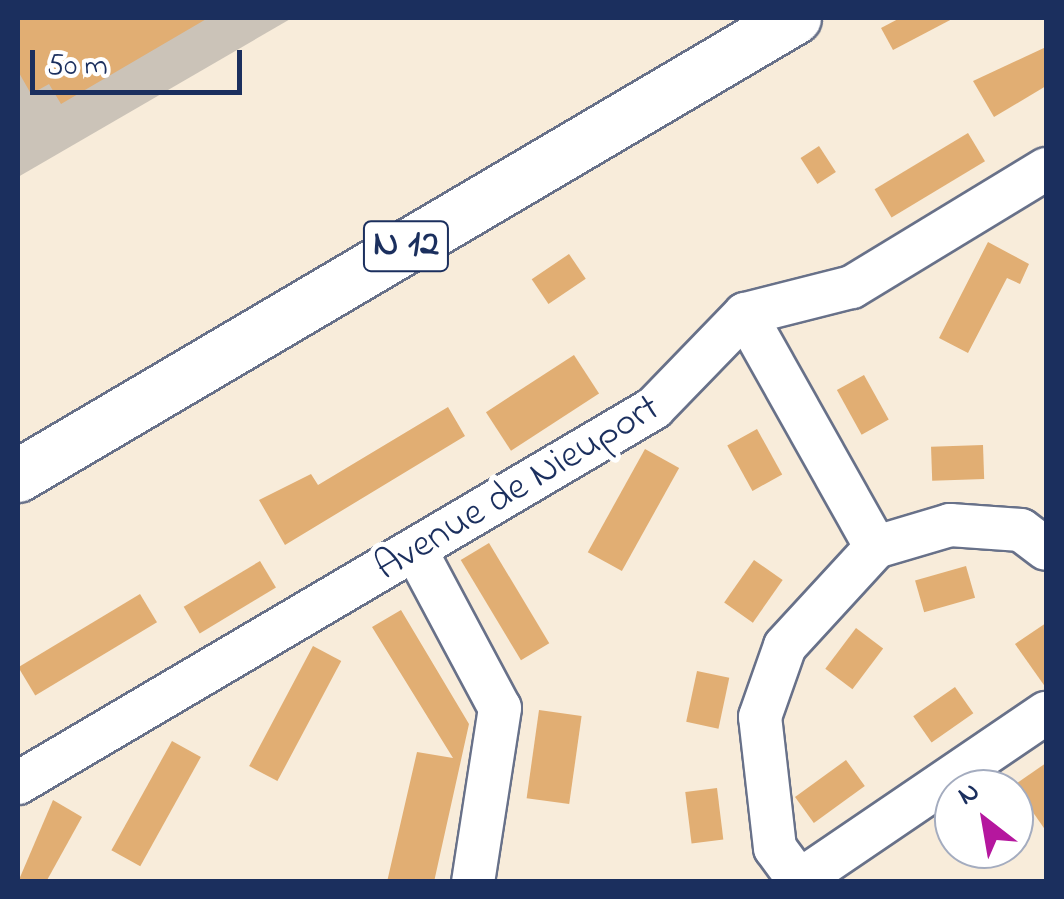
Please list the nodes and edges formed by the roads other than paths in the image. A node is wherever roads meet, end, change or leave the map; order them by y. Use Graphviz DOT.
graph roads {
  1 [pos="795,18"];
  2 [pos="1046,169"];
  3 [pos="746,314"];
  4 [pos="18,476"];
  5 [pos="876,548"];
  6 [pos="1046,549"];
  7 [pos="416,551"];
  8 [pos="288,629"];
  9 [pos="1046,714"];
  10 [pos="18,783"];
  11 [pos="18,804"];
  12 [pos="799,881"];
  13 [pos="473,882"];
  1 -- 4 [label="main road, N 12"];
  2 -- 3 [label="street"];
  3 -- 5 [label="street"];
  3 -- 7 [label="street, Avenue de Nieuport"];
  5 -- 6 [label="street"];
  5 -- 12 [label="street"];
  7 -- 8 [label="street, Avenue de Nieuport"];
  7 -- 13 [label="street"];
  8 -- 10 [label="street, Avenue de Nieuport"];
  8 -- 11 [label="street, Avenue de Nieuport"];
  9 -- 12 [label="street"];
}
